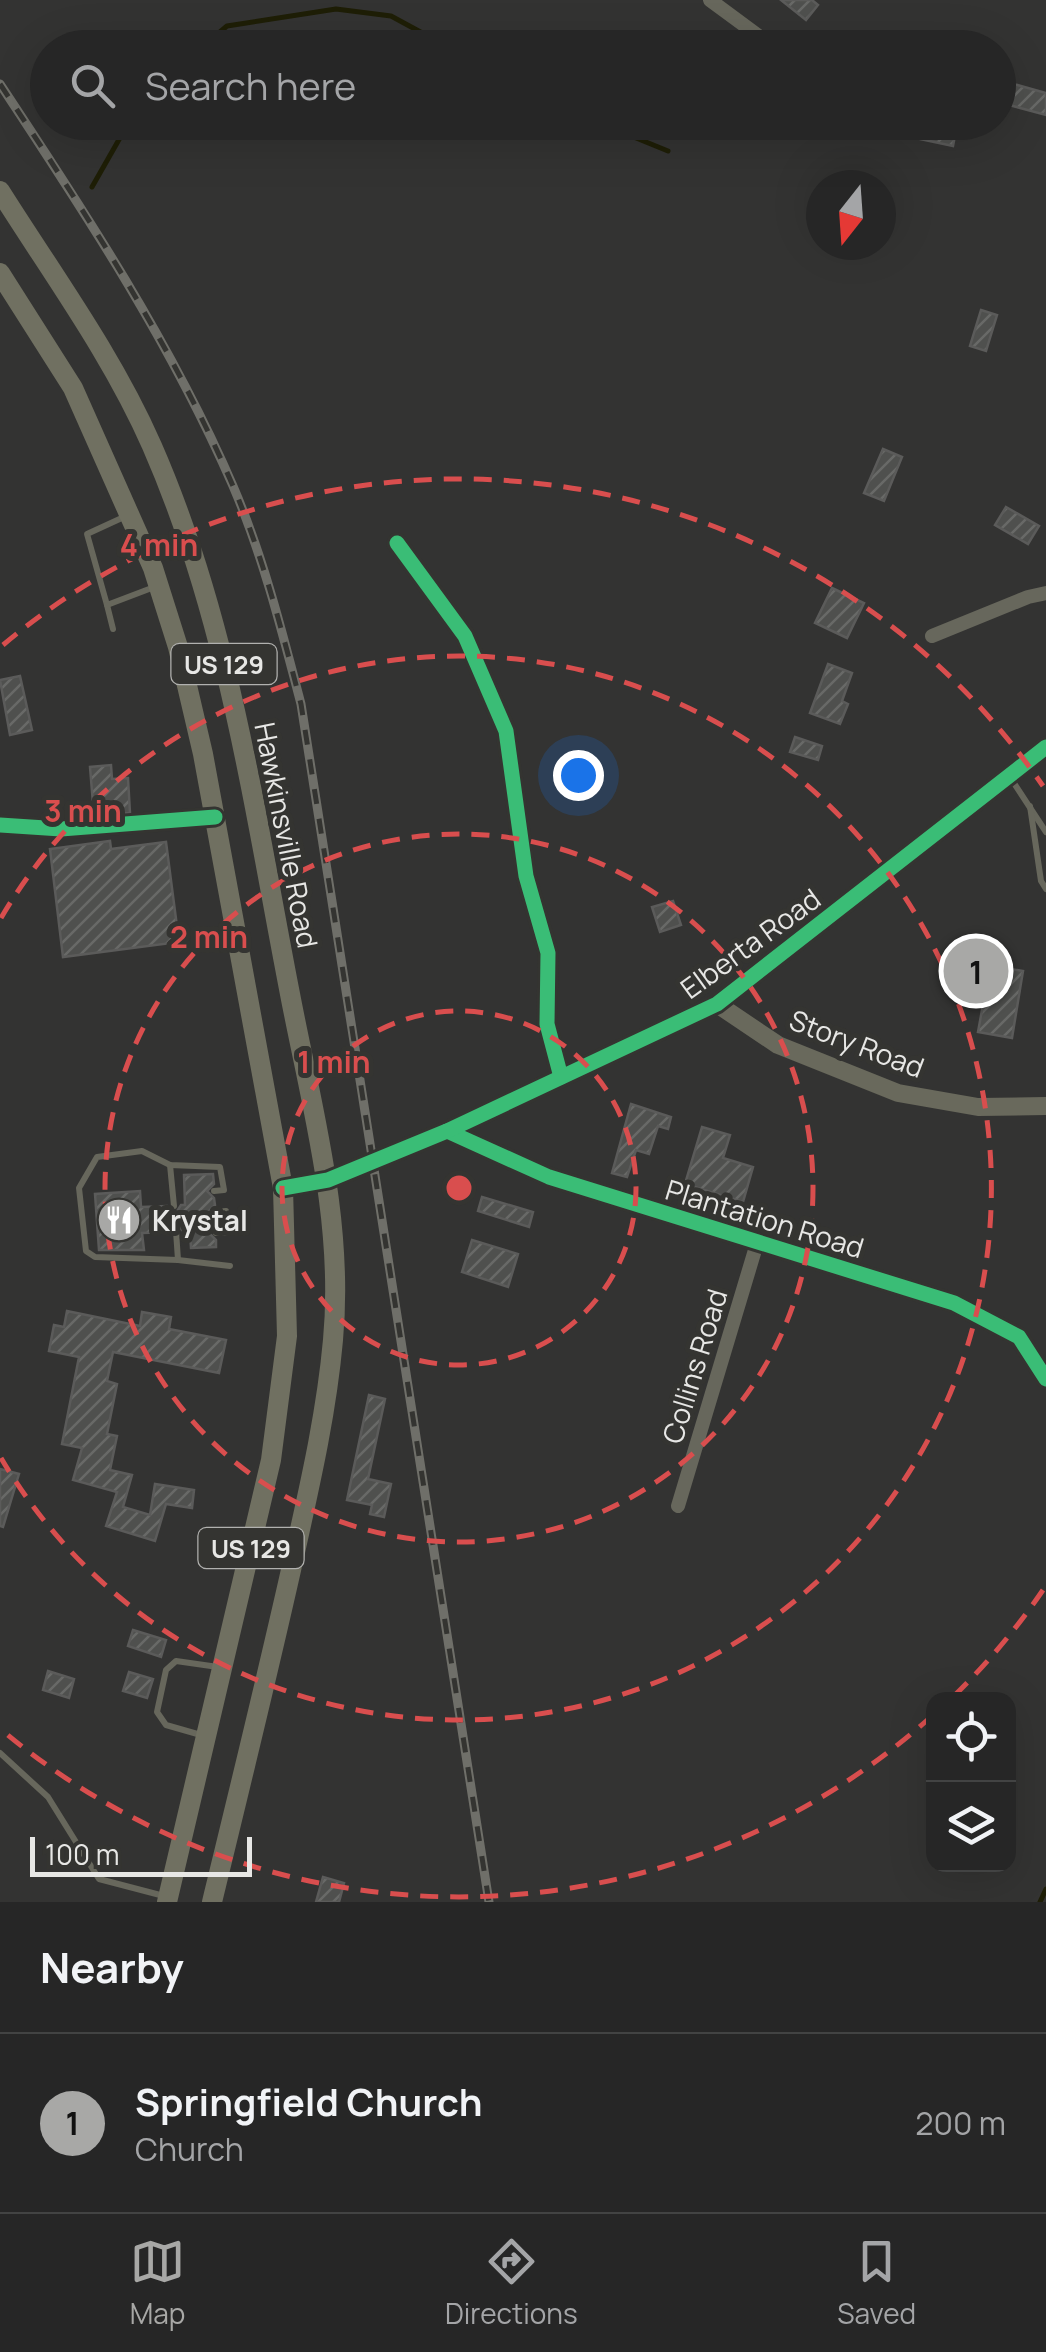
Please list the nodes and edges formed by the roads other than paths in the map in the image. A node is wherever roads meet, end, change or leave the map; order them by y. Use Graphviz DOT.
graph roads {
  1 [pos="710,0"];
  2 [pos="751,30"];
  3 [pos="0,192"];
  4 [pos="0,273"];
  5 [pos="129,515"];
  6 [pos="398,542"];
  7 [pos="158,586"];
  8 [pos="1046,592"];
  9 [pos="107,605"];
  10 [pos="113,629"];
  11 [pos="932,636"];
  12 [pos="1046,747"];
  13 [pos="1009,776"];
  14 [pos="1030,806"];
  15 [pos="215,817"];
  16 [pos="0,825"];
  17 [pos="1046,832"];
  18 [pos="1046,889"];
  19 [pos="718,1004"];
  20 [pos="561,1076"];
  21 [pos="1046,1106"];
  22 [pos="447,1131"];
  23 [pos="170,1164"];
  24 [pos="328,1180"];
  25 [pos="283,1188"];
  26 [pos="214,1191"];
  27 [pos="185,1193"];
  28 [pos="173,1194"];
  29 [pos="174,1206"];
  30 [pos="215,1212"];
  31 [pos="226,1212"];
  32 [pos="228,1232"];
  33 [pos="216,1233"];
  34 [pos="190,1234"];
  35 [pos="758,1240"];
  36 [pos="178,1260"];
  37 [pos="230,1266"];
  38 [pos="1046,1379"];
  39 [pos="678,1506"];
  40 [pos="224,1667"];
  41 [pos="207,1736"];
  42 [pos="0,1753"];
  43 [pos="168,1900"];
  44 [pos="212,1902"];
  1 -- 2 [label="street"];
  3 -- 24 [label="main road, Hawkinsville Road / US 129"];
  4 -- 5 [label="main road, US 129"];
  5 -- 7 [label="main road, US 129"];
  5 -- 9 [label="lane"];
  6 -- 20 [label="street"];
  7 -- 9 [label="lane"];
  7 -- 15 [label="main road, US 129"];
  8 -- 11 [label="street"];
  9 -- 10 [label="lane"];
  12 -- 13 [label="street, Elberta Road"];
  13 -- 14 [label="lane"];
  13 -- 19 [label="street, Elberta Road"];
  14 -- 17 [label="lane"];
  14 -- 18 [label="lane"];
  15 -- 16 [label="street"];
  15 -- 25 [label="main road, US 129"];
  19 -- 20 [label="street, Elberta Road"];
  19 -- 21 [label="street, Story Road"];
  20 -- 22 [label="street, Elberta Road"];
  22 -- 24 [label="street, Elberta Road"];
  22 -- 35 [label="street, Plantation Road"];
  23 -- 26 [label="lane"];
  23 -- 28 [label="lane"];
  23 -- 36 [label="lane"];
  24 -- 25 [label="street, Elberta Road"];
  24 -- 44 [label="main road, US 129"];
  25 -- 40 [label="main road, US 129"];
  27 -- 28 [label="lane"];
  28 -- 29 [label="lane"];
  30 -- 31 [label="lane"];
  32 -- 33 [label="lane"];
  34 -- 36 [label="lane"];
  35 -- 38 [label="street, Plantation Road"];
  35 -- 39 [label="street, Collins Road"];
  36 -- 37 [label="lane"];
  40 -- 41 [label="main road, US 129"];
  40 -- 41 [label="lane"];
  41 -- 43 [label="main road, US 129"];
  42 -- 43 [label="lane"];
}
